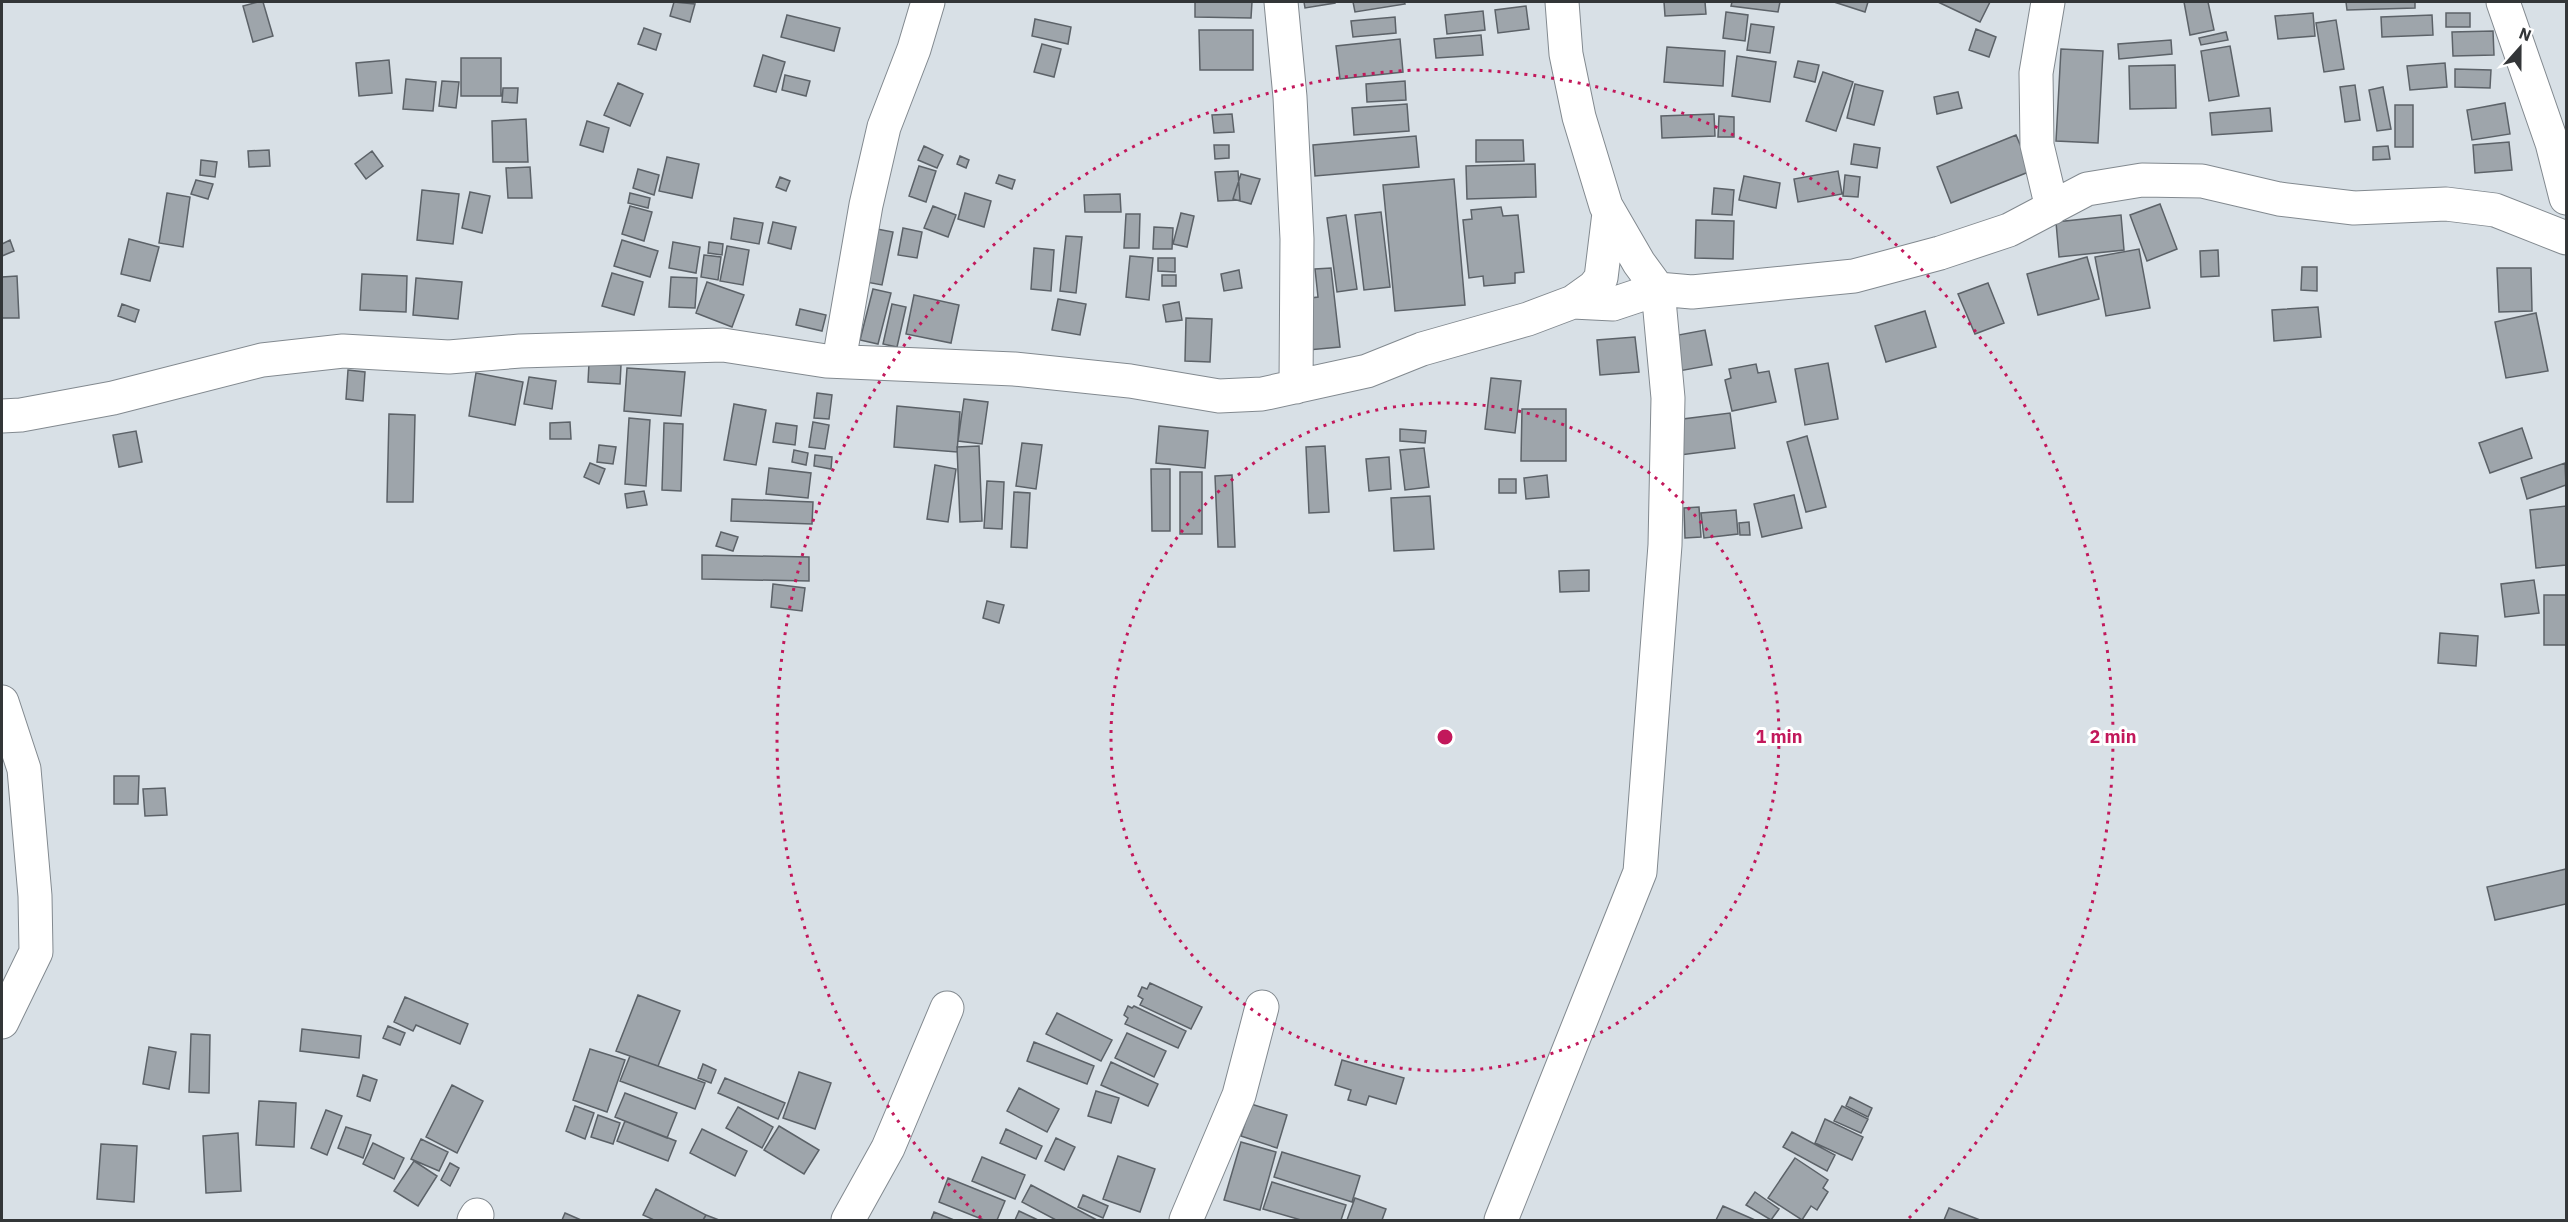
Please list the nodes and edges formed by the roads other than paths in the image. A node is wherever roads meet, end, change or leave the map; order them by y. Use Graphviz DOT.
graph roads {
  1 [pos="928,2"];
  2 [pos="1281,2"];
  3 [pos="1562,2"];
  4 [pos="2048,2"];
  5 [pos="2503,2"];
  6 [pos="2564,182"];
  7 [pos="2052,208"];
  8 [pos="1609,213"];
  9 [pos="2566,238"];
  10 [pos="1658,289"];
  11 [pos="1574,302"];
  12 [pos="838,361"];
  13 [pos="1296,387"];
  14 [pos="2,417"];
  15 [pos="2,702"];
  16 [pos="1262,1006"];
  17 [pos="947,1008"];
  18 [pos="2,1022"];
  19 [pos="848,1221"];
  20 [pos="1186,1221"];
  21 [pos="1502,1221"];
  1 -- 12 [label="street"];
  2 -- 13 [label="street"];
  3 -- 8 [label="street"];
  4 -- 7 [label="street"];
  5 -- 6 [label="street"];
  7 -- 9 [label="street"];
  7 -- 10 [label="street"];
  8 -- 10 [label="street"];
  8 -- 11 [label="street"];
  10 -- 11 [label="street"];
  10 -- 21 [label="street"];
  11 -- 13 [label="street"];
  12 -- 13 [label="street"];
  12 -- 14 [label="street"];
  15 -- 18 [label="street"];
  16 -- 20 [label="street"];
  17 -- 19 [label="street"];
}
